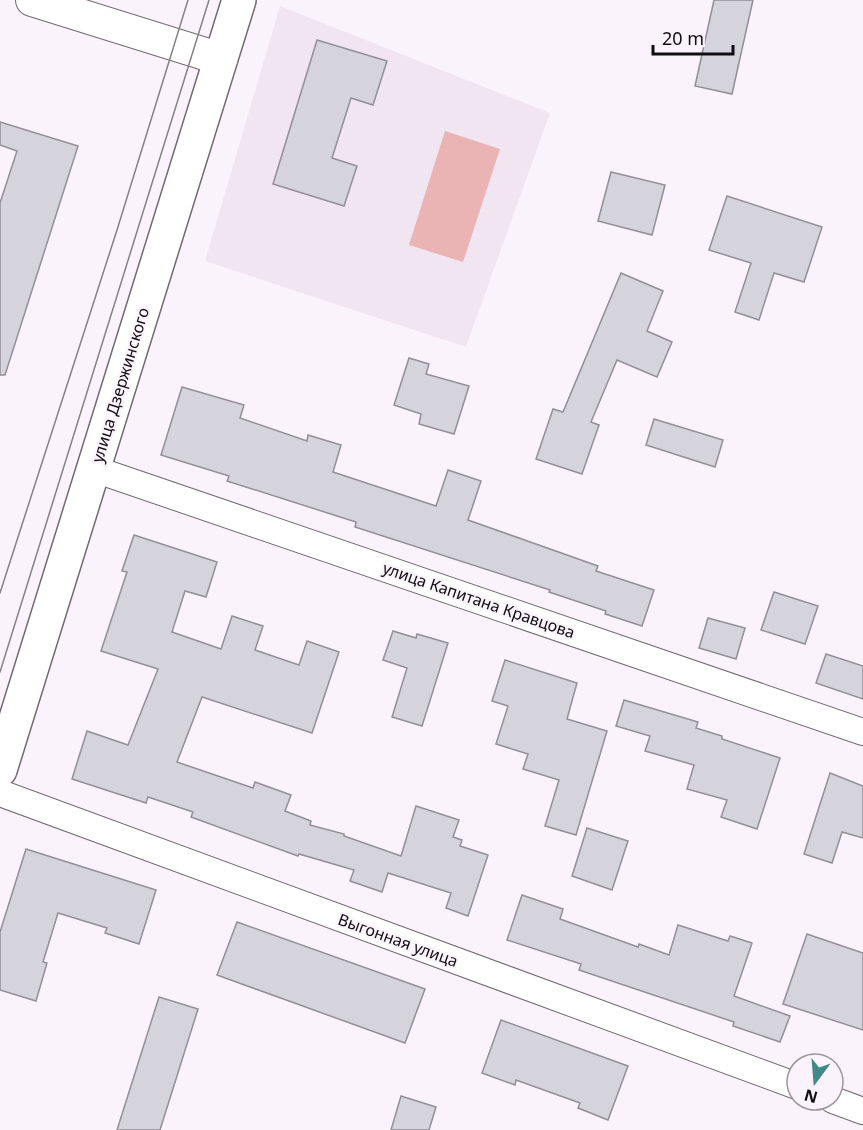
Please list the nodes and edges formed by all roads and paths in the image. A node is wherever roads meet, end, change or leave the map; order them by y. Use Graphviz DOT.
graph roads {
  1 [pos="32,0"];
  2 [pos="239,0"];
  3 [pos="221,58"];
  4 [pos="94,469"];
  5 [pos="863,732"];
  6 [pos="0,770"];
  7 [pos="0,793"];
  8 [pos="785,1082"];
  9 [pos="845,1104"];
  10 [pos="863,1111"];
  1 -- 3 [label="street"];
  2 -- 3 [label="main road, улица Дзержинского"];
  3 -- 4 [label="main road, улица Дзержинского"];
  4 -- 5 [label="street, улица Капитана Кравцова"];
  4 -- 6 [label="main road, улица Дзержинского"];
  7 -- 8 [label="street, Выгонная улица"];
  9 -- 10 [label="street"];
}
